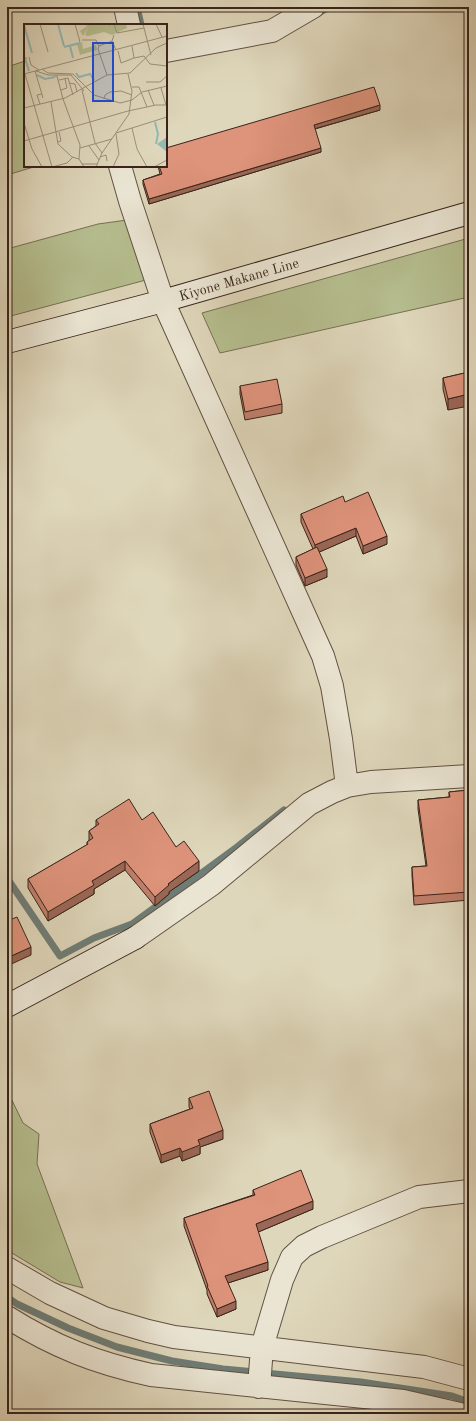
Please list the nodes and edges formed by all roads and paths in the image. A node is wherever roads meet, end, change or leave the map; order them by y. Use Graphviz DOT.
graph roads {
  1 [pos="125,7"];
  2 [pos="313,7"];
  3 [pos="128,24"];
  4 [pos="167,51"];
  5 [pos="120,167"];
  6 [pos="469,213"];
  7 [pos="163,302"];
  8 [pos="7,342"];
  9 [pos="469,776"];
  10 [pos="347,786"];
  11 [pos="7,1006"];
  12 [pos="469,1191"];
  13 [pos="7,1268"];
  14 [pos="7,1317"];
  15 [pos="260,1369"];
  16 [pos="469,1379"];
  17 [pos="460,1414"];
  1 -- 3 [label="street"];
  2 -- 4 [label="street"];
  5 -- 7 [label="street"];
  6 -- 7 [label="street, Kiyone Makane Line"];
  7 -- 8 [label="street, Kiyone Makane Line"];
  7 -- 10 [label="street"];
  9 -- 10 [label="street"];
  10 -- 11 [label="street"];
  12 -- 15 [label="street"];
  13 -- 15 [label="street"];
  14 -- 15 [label="street"];
  15 -- 16 [label="street"];
  15 -- 17 [label="street"];
}
